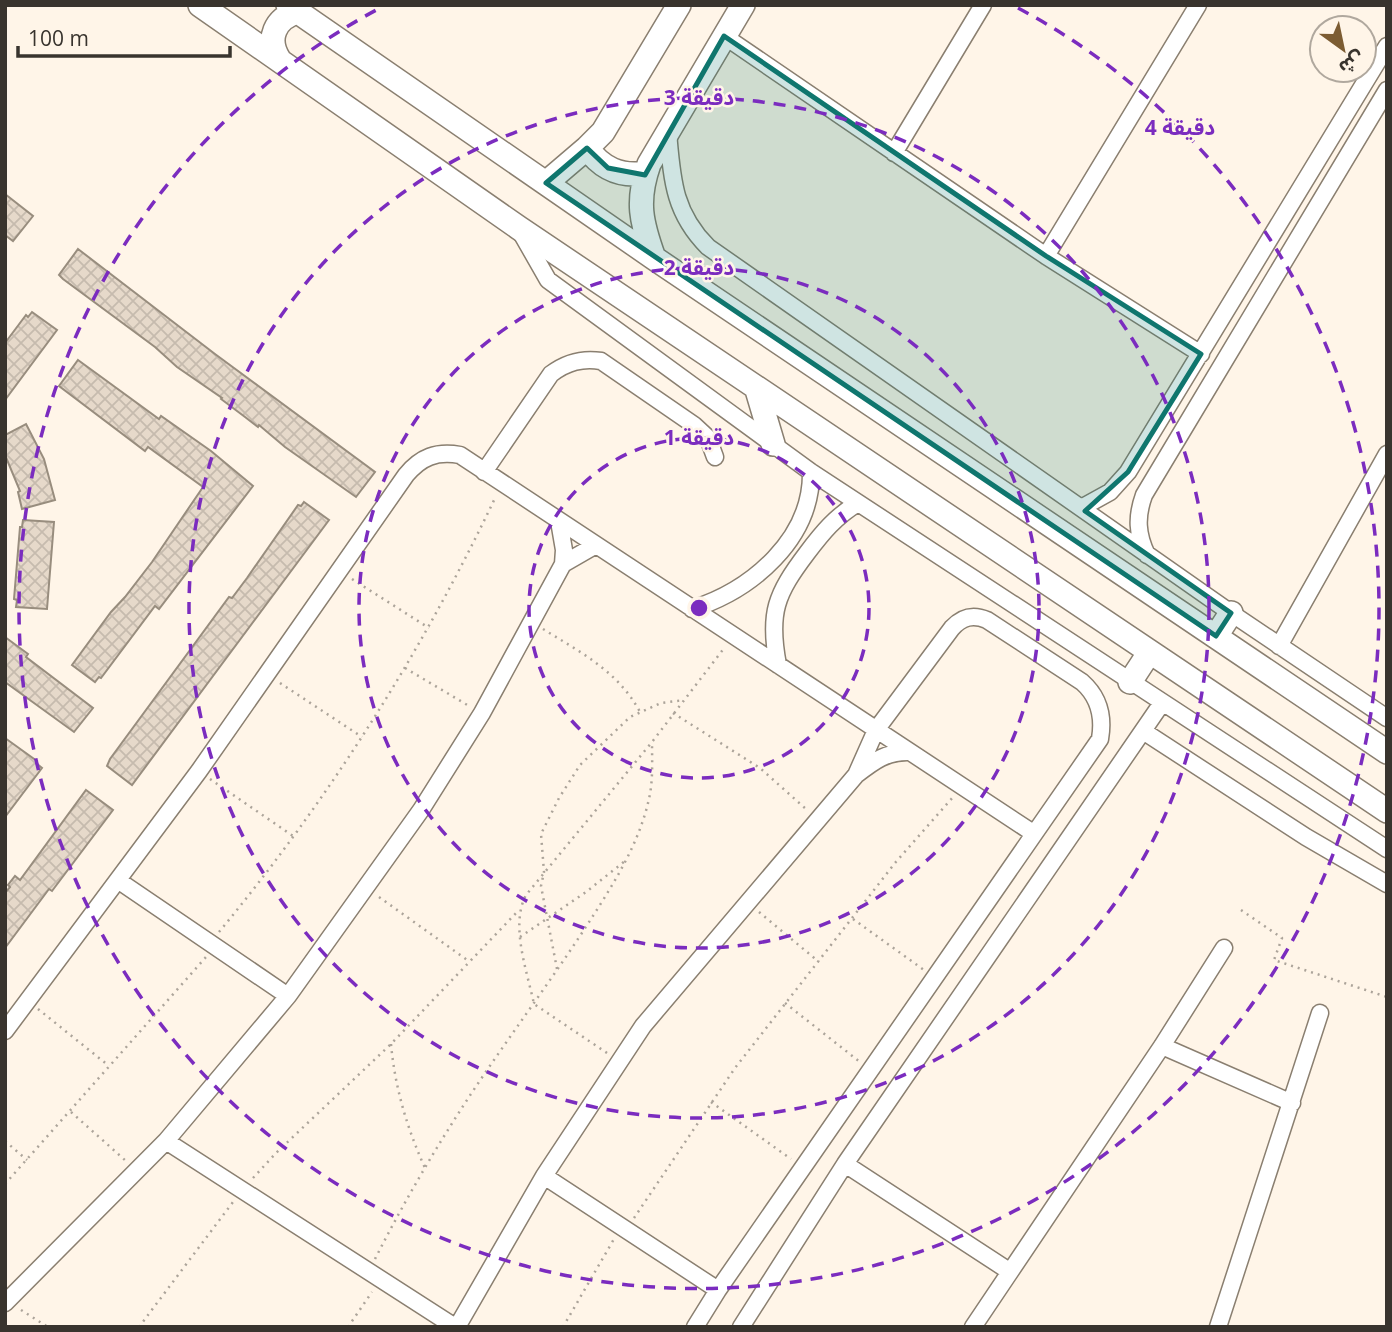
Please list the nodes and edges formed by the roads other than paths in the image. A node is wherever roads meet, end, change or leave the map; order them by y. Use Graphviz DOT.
graph roads {
  1 [pos="232,5"];
  2 [pos="679,5"];
  3 [pos="743,5"];
  4 [pos="982,5"];
  5 [pos="1198,5"];
  6 [pos="203,8"];
  7 [pos="293,9"];
  8 [pos="724,36"];
  9 [pos="1387,46"];
  10 [pos="279,59"];
  11 [pos="1387,90"];
  12 [pos="668,132"];
  13 [pos="587,148"];
  14 [pos="894,153"];
  15 [pos="646,173"];
  16 [pos="546,183"];
  17 [pos="519,228"];
  18 [pos="1046,256"];
  19 [pos="654,258"];
  20 [pos="1201,354"];
  21 [pos="757,390"];
  22 [pos="773,444"];
  23 [pos="1387,454"];
  24 [pos="715,457"];
  25 [pos="484,472"];
  26 [pos="811,472"];
  27 [pos="1381,477"];
  28 [pos="858,503"];
  29 [pos="1081,508"];
  30 [pos="805,513"];
  31 [pos="559,521"];
  32 [pos="826,528"];
  33 [pos="596,545"];
  34 [pos="1147,555"];
  35 [pos="563,564"];
  36 [pos="760,573"];
  37 [pos="782,589"];
  38 [pos="692,609"];
  39 [pos="1231,613"];
  40 [pos="1216,636"];
  41 [pos="1279,646"];
  42 [pos="1150,653"];
  43 [pos="778,665"];
  44 [pos="1130,682"];
  45 [pos="1162,703"];
  46 [pos="1387,718"];
  47 [pos="876,730"];
  48 [pos="1143,731"];
  49 [pos="910,752"];
  50 [pos="1387,752"];
  51 [pos="856,775"];
  52 [pos="1387,811"];
  53 [pos="1033,833"];
  54 [pos="1387,849"];
  55 [pos="119,881"];
  56 [pos="1387,884"];
  57 [pos="1224,948"];
  58 [pos="288,996"];
  59 [pos="1320,1013"];
  60 [pos="5,1031"];
  61 [pos="1162,1046"];
  62 [pos="1292,1103"];
  63 [pos="166,1141"];
  64 [pos="845,1164"];
  65 [pos="544,1175"];
  66 [pos="1009,1270"];
  67 [pos="718,1290"];
  68 [pos="6,1302"];
  69 [pos="456,1327"];
  70 [pos="695,1327"];
  71 [pos="741,1327"];
  72 [pos="973,1327"];
  73 [pos="1219,1327"];
  1 -- 6 [label="street"];
  2 -- 13 [label="street"];
  3 -- 8 [label="street"];
  4 -- 14 [label="street"];
  5 -- 18 [label="street"];
  6 -- 10 [label="street"];
  7 -- 10 [label="street"];
  7 -- 16 [label="street"];
  8 -- 12 [label="street"];
  8 -- 14 [label="street"];
  9 -- 20 [label="street"];
  10 -- 17 [label="street"];
  11 -- 34 [label="street"];
  12 -- 15 [label="street"];
  12 -- 29 [label="street"];
  13 -- 15 [label="street"];
  13 -- 16 [label="street"];
  14 -- 18 [label="street"];
  15 -- 19 [label="street"];
  16 -- 19 [label="street"];
  17 -- 21 [label="street"];
  17 -- 22 [label="street"];
  18 -- 20 [label="street"];
  19 -- 40 [label="street"];
  20 -- 29 [label="street"];
  21 -- 22 [label="street"];
  21 -- 42 [label="street"];
  22 -- 26 [label="street"];
  23 -- 27 [label="street"];
  24 -- 25 [label="street"];
  25 -- 31 [label="street"];
  25 -- 55 [label="street"];
  26 -- 28 [label="street"];
  26 -- 30 [label="street"];
  27 -- 41 [label="street"];
  28 -- 32 [label="street"];
  28 -- 44 [label="street"];
  29 -- 34 [label="street"];
  30 -- 32 [label="street"];
  30 -- 36 [label="street"];
  31 -- 33 [label="street"];
  31 -- 35 [label="street"];
  32 -- 37 [label="street"];
  33 -- 35 [label="street"];
  33 -- 38 [label="street"];
  34 -- 39 [label="street"];
  35 -- 58 [label="street"];
  36 -- 37 [label="street"];
  36 -- 38 [label="street"];
  37 -- 43 [label="street"];
  38 -- 43 [label="street"];
  39 -- 40 [label="street"];
  39 -- 41 [label="street"];
  40 -- 50 [label="street"];
  41 -- 46 [label="street"];
  42 -- 44 [label="street"];
  42 -- 52 [label="street"];
  43 -- 47 [label="street"];
  44 -- 45 [label="street"];
  45 -- 48 [label="street"];
  45 -- 54 [label="street"];
  47 -- 49 [label="street"];
  47 -- 51 [label="street"];
  47 -- 53 [label="street"];
  48 -- 56 [label="street"];
  48 -- 64 [label="street"];
  49 -- 51 [label="street"];
  49 -- 53 [label="street"];
  51 -- 65 [label="street"];
  53 -- 67 [label="street"];
  55 -- 58 [label="street"];
  55 -- 60 [label="street"];
  57 -- 61 [label="street"];
  58 -- 63 [label="street"];
  59 -- 62 [label="street"];
  61 -- 62 [label="street"];
  61 -- 66 [label="street"];
  62 -- 73 [label="street"];
  63 -- 68 [label="street"];
  63 -- 69 [label="street"];
  64 -- 66 [label="street"];
  64 -- 71 [label="street"];
  65 -- 67 [label="street"];
  65 -- 69 [label="street"];
  66 -- 72 [label="street"];
  67 -- 70 [label="street"];
}
